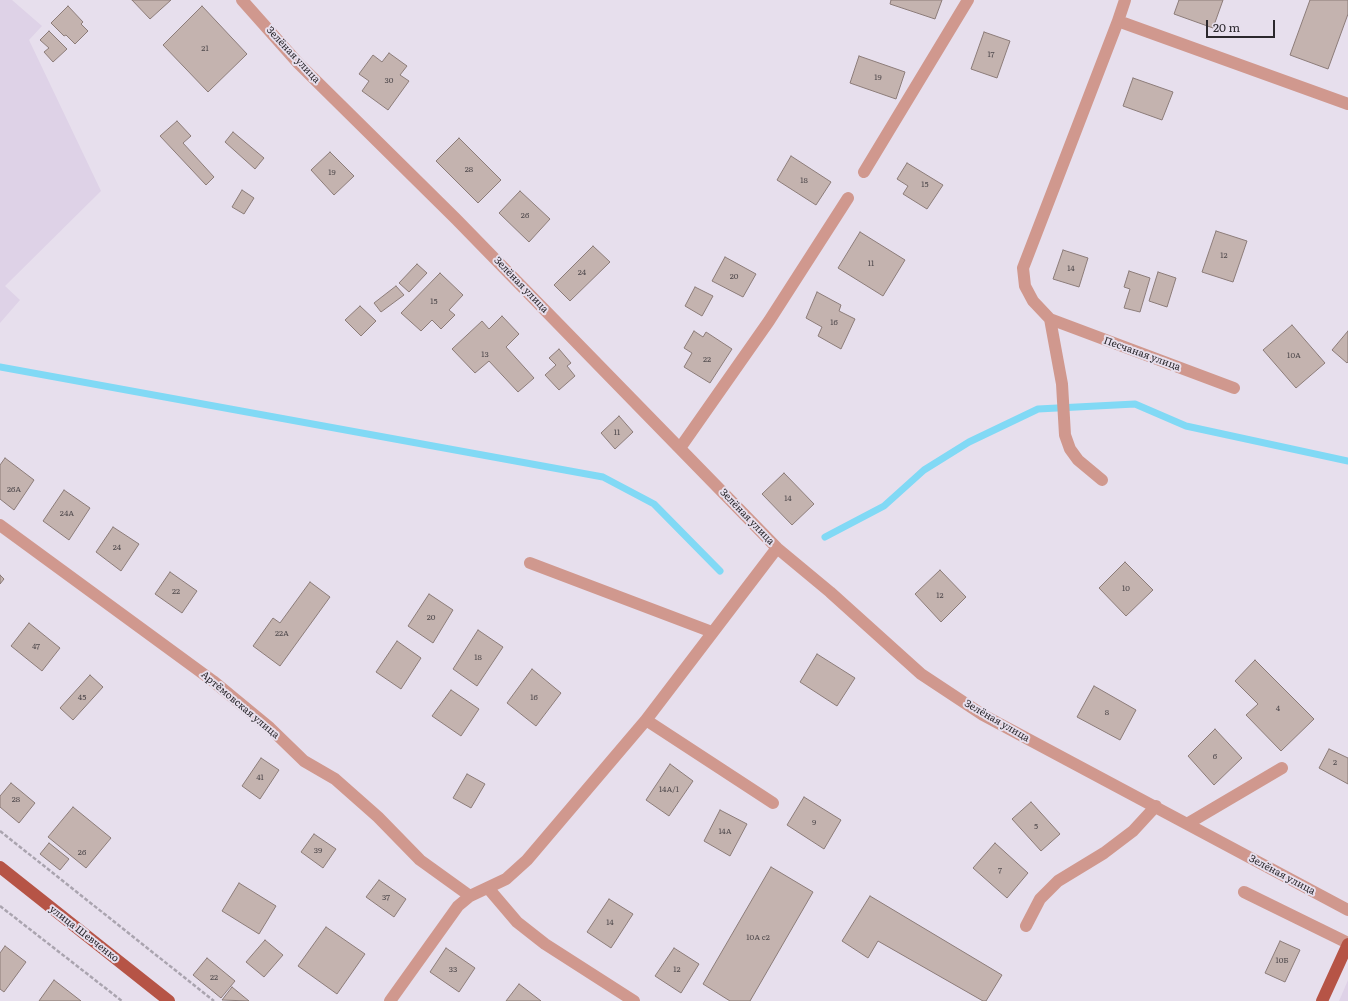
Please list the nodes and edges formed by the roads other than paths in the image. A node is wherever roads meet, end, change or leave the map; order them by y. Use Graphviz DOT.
graph roads {
  1 [pos="242,0"];
  2 [pos="968,0"];
  3 [pos="1125,0"];
  4 [pos="1118,21"];
  5 [pos="1348,104"];
  6 [pos="864,172"];
  7 [pos="848,198"];
  8 [pos="1050,319"];
  9 [pos="1234,388"];
  10 [pos="680,448"];
  11 [pos="1102,480"];
  12 [pos="0,526"];
  13 [pos="777,548"];
  14 [pos="530,563"];
  15 [pos="712,632"];
  16 [pos="646,720"];
  17 [pos="1282,768"];
  18 [pos="773,803"];
  19 [pos="1156,806"];
  20 [pos="1187,824"];
  21 [pos="0,867"];
  22 [pos="488,888"];
  23 [pos="1244,892"];
  24 [pos="470,896"];
  25 [pos="1348,910"];
  26 [pos="1026,926"];
  27 [pos="1348,944"];
  28 [pos="169,1001"];
  29 [pos="390,1001"];
  30 [pos="634,1001"];
  31 [pos="1322,1001"];
  1 -- 10 [label="street, Зелёная улица"];
  2 -- 6 [label="street"];
  3 -- 4 [label="street"];
  4 -- 5 [label="street"];
  4 -- 8 [label="street"];
  7 -- 10 [label="street"];
  8 -- 9 [label="street, Песчаная улица"];
  8 -- 11 [label="street"];
  10 -- 13 [label="street, Зелёная улица"];
  12 -- 24 [label="street, Артёмовская улица"];
  13 -- 15 [label="street"];
  13 -- 19 [label="street, Зелёная улица"];
  14 -- 15 [label="street"];
  15 -- 16 [label="street"];
  16 -- 18 [label="street"];
  16 -- 22 [label="street"];
  17 -- 20 [label="street"];
  19 -- 20 [label="street, Зелёная улица"];
  19 -- 26 [label="street"];
  20 -- 25 [label="street, Зелёная улица"];
  21 -- 28 [label="main road, улица Шевченко"];
  22 -- 24 [label="street"];
  22 -- 30 [label="street"];
  23 -- 27 [label="street"];
  24 -- 29 [label="street"];
  27 -- 31 [label="main road"];
}
